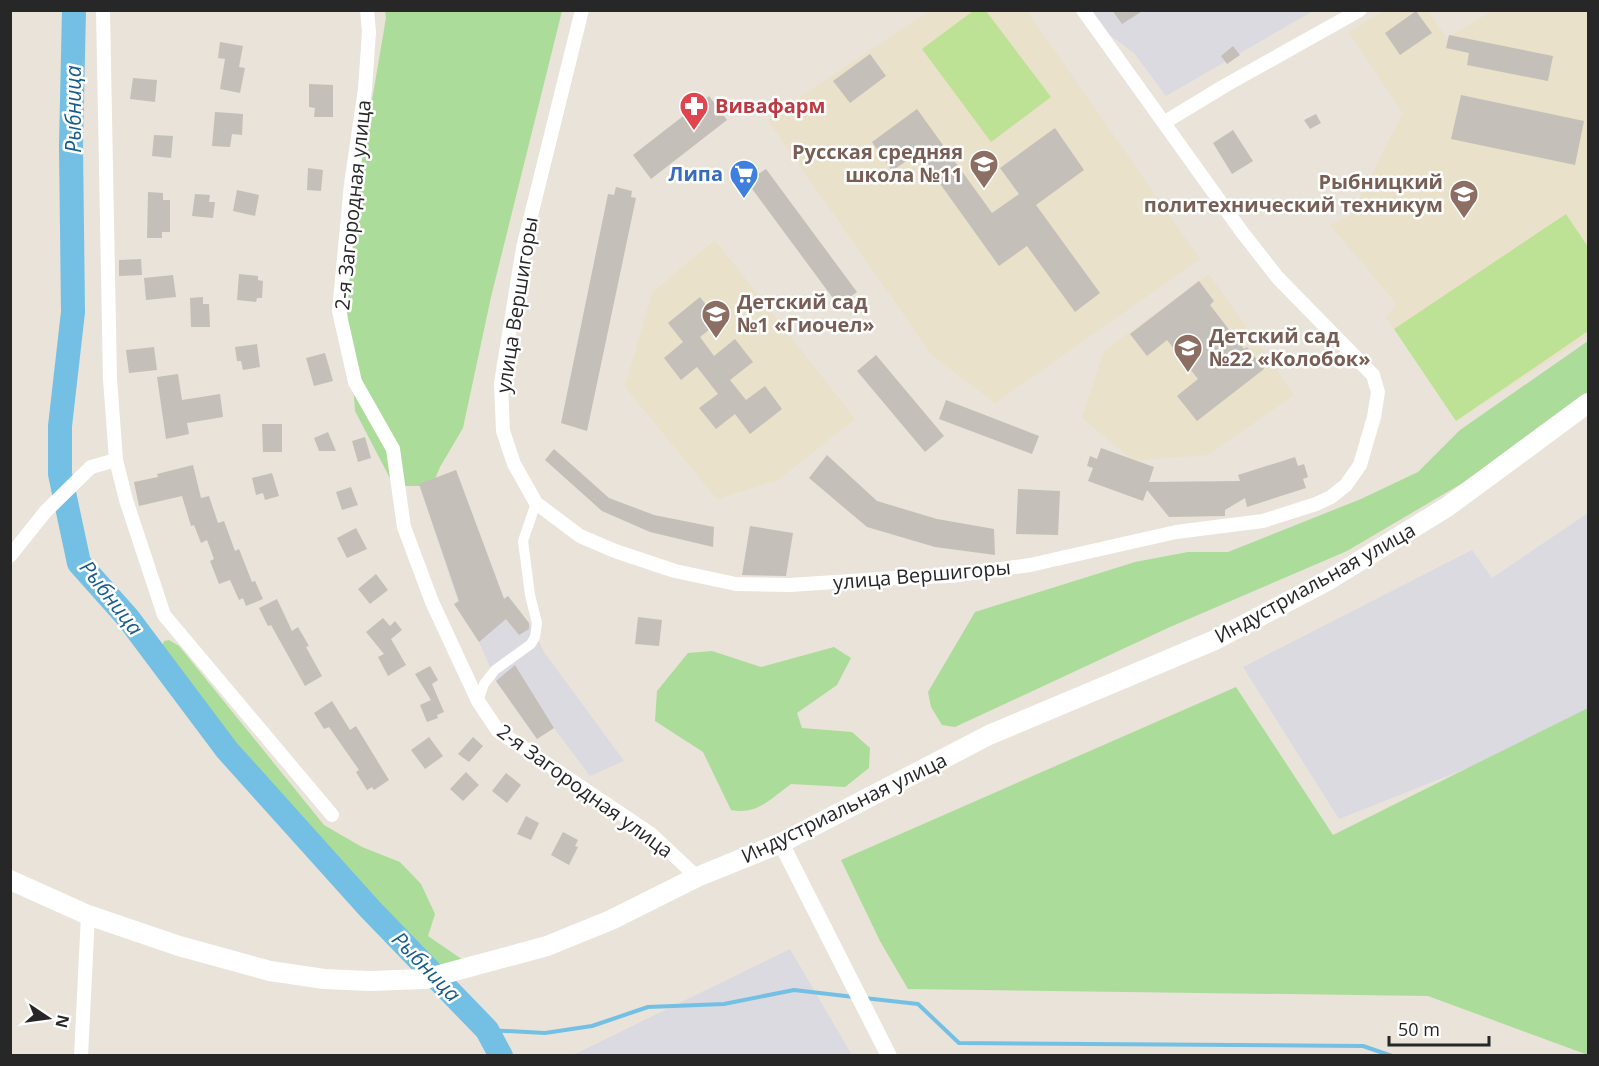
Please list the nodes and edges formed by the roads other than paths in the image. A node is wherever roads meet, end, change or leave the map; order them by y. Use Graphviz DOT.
graph roads {
  1 [pos="103,10"];
  2 [pos="368,10"];
  3 [pos="582,10"];
  4 [pos="1083,10"];
  5 [pos="1360,10"];
  6 [pos="1165,122"];
  7 [pos="1588,403"];
  8 [pos="116,460"];
  9 [pos="536,503"];
  10 [pos="10,556"];
  11 [pos="478,701"];
  12 [pos="332,815"];
  13 [pos="781,843"];
  14 [pos="697,877"];
  15 [pos="10,880"];
  16 [pos="88,915"];
  17 [pos="81,1056"];
  18 [pos="889,1056"];
  1 -- 8 [label="street"];
  2 -- 11 [label="street, 2-я Загородная улица"];
  3 -- 9 [label="street, улица Вершигоры"];
  4 -- 6 [label="street, улица Вершигоры"];
  5 -- 6 [label="street"];
  6 -- 9 [label="street, улица Вершигоры"];
  7 -- 13 [label="main road, Индустриальная улица"];
  8 -- 10 [label="street"];
  8 -- 12 [label="street"];
  9 -- 11 [label="street"];
  11 -- 14 [label="street, 2-я Загородная улица"];
  13 -- 14 [label="main road, Индустриальная улица"];
  13 -- 18 [label="street"];
  14 -- 16 [label="main road, Индустриальная улица"];
  15 -- 16 [label="main road, Индустриальная улица"];
  16 -- 17 [label="street"];
}
